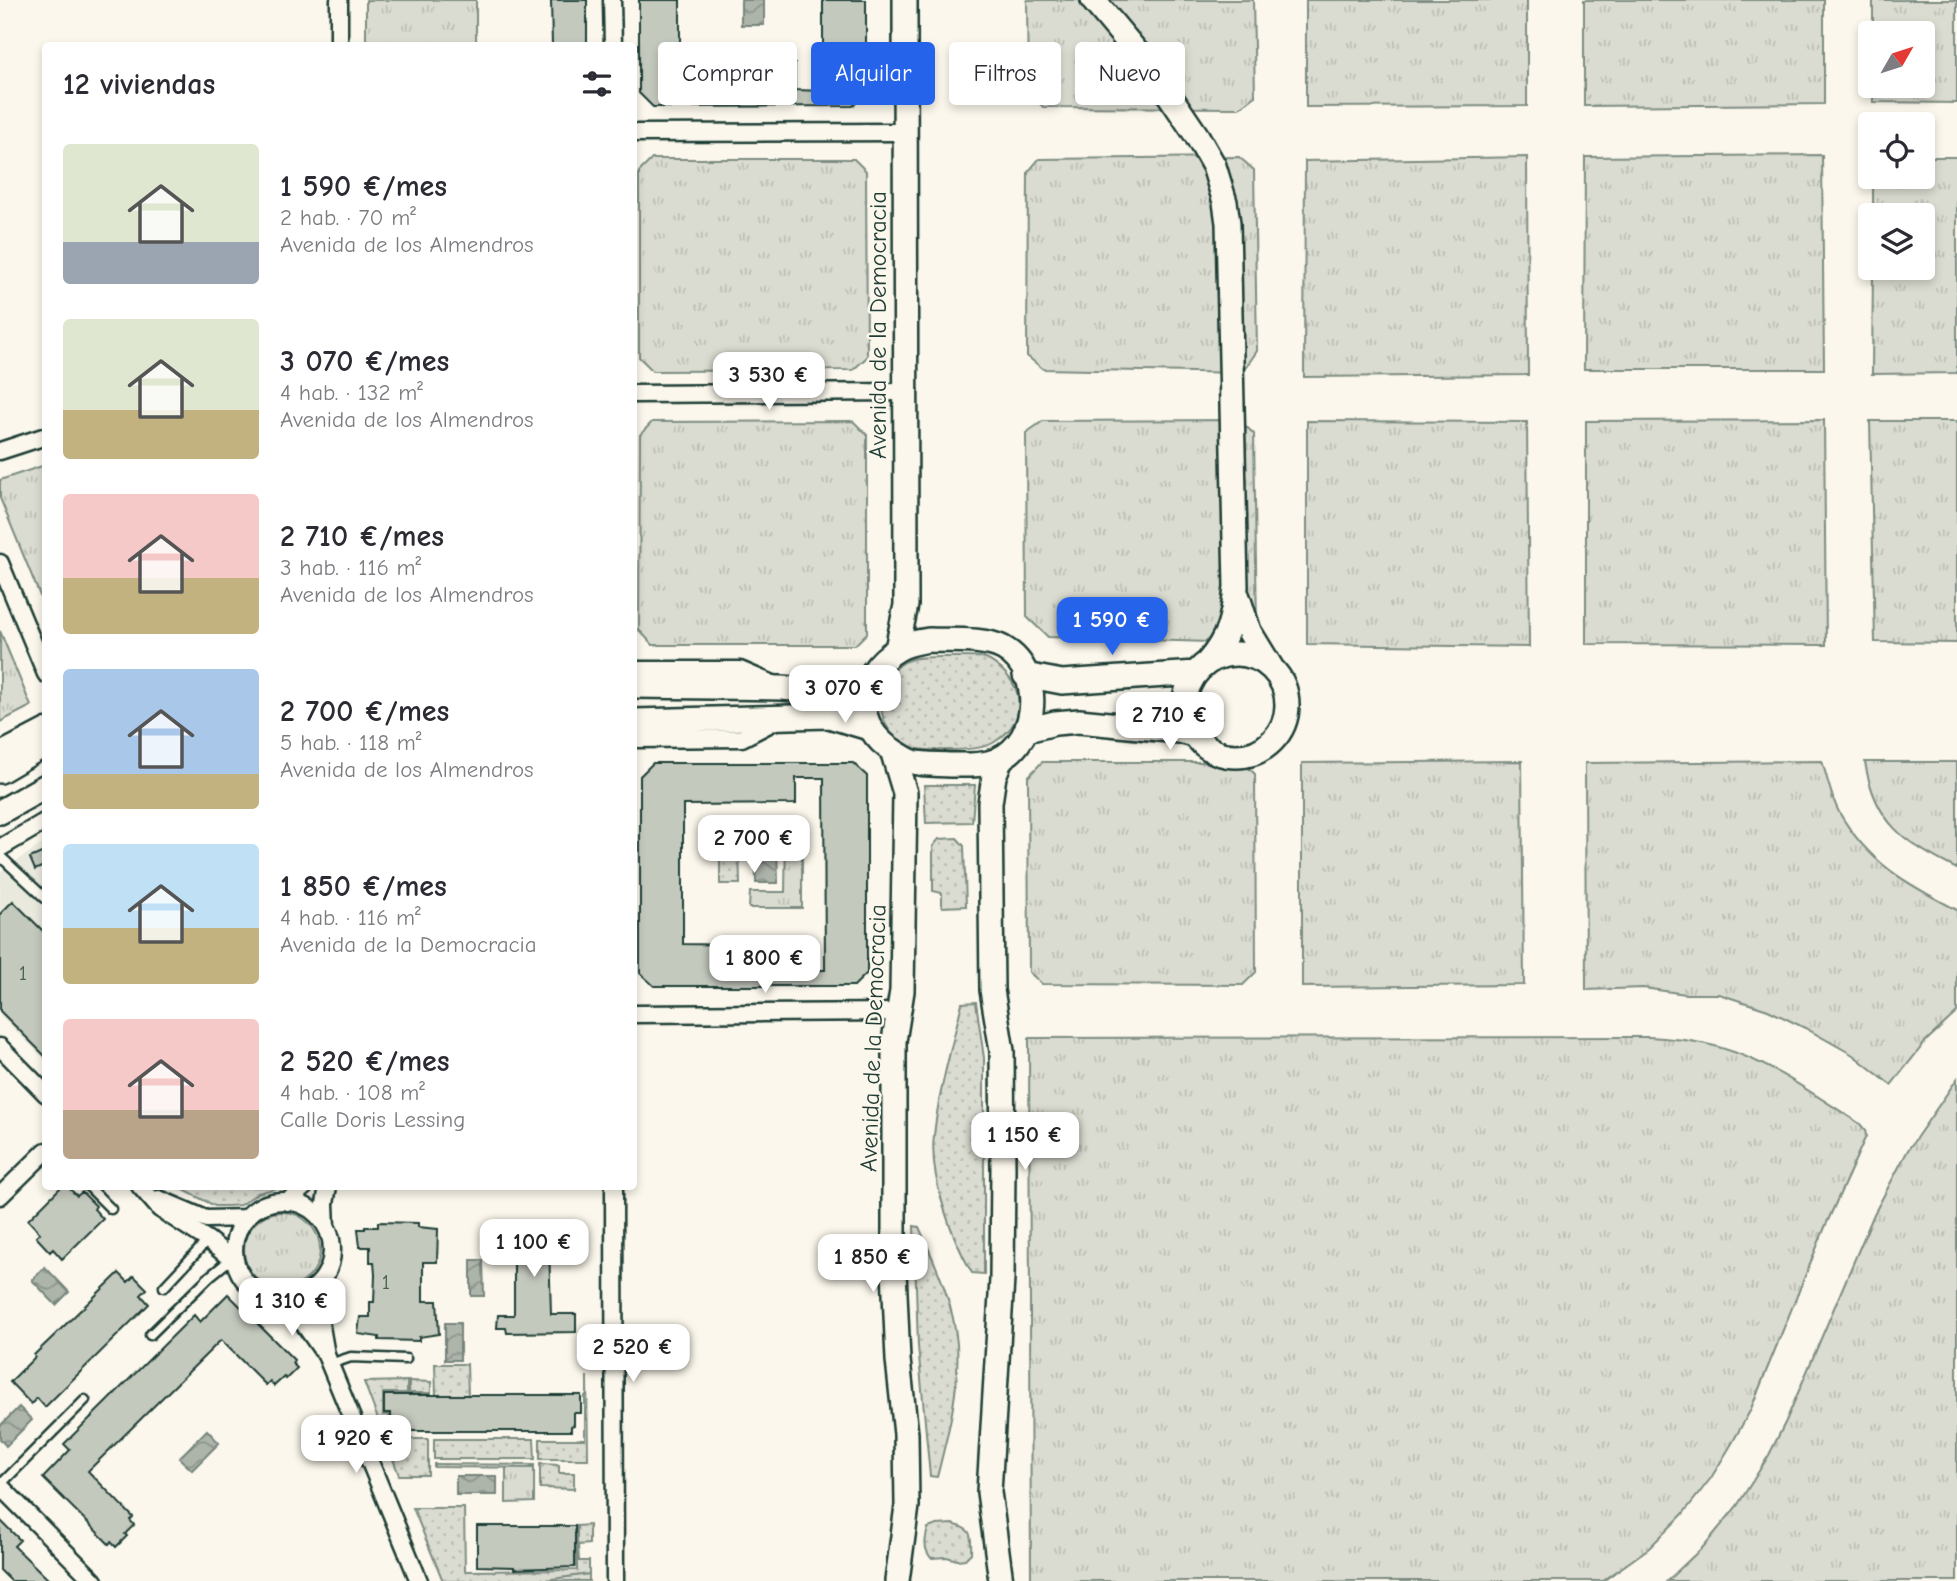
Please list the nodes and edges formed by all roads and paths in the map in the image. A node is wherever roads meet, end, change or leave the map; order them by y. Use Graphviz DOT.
graph roads {
  1 [pos="339,0"];
  2 [pos="612,0"];
  3 [pos="905,0"];
  4 [pos="1093,0"];
  5 [pos="339,42"];
  6 [pos="613,42"];
  7 [pos="905,132"];
  8 [pos="637,133"];
  9 [pos="904,392"];
  10 [pos="637,394"];
  11 [pos="42,437"];
  12 [pos="0,451"];
  13 [pos="0,563"];
  14 [pos="1236,587"];
  15 [pos="897,649"];
  16 [pos="42,664"];
  17 [pos="1202,667"];
  18 [pos="1272,667"];
  19 [pos="637,670"];
  20 [pos="1025,675"];
  21 [pos="868,680"];
  22 [pos="637,686"];
  23 [pos="782,688"];
  24 [pos="780,718"];
  25 [pos="637,720"];
  26 [pos="869,727"];
  27 [pos="42,729"];
  28 [pos="1027,730"];
  29 [pos="1194,735"];
  30 [pos="637,740"];
  31 [pos="42,746"];
  32 [pos="892,750"];
  33 [pos="0,751"];
  34 [pos="1002,758"];
  35 [pos="0,771"];
  36 [pos="42,788"];
  37 [pos="0,812"];
  38 [pos="42,823"];
  39 [pos="0,848"];
  40 [pos="0,856"];
  41 [pos="42,895"];
  42 [pos="899,1012"];
  43 [pos="637,1014"];
  44 [pos="0,1047"];
  45 [pos="42,1090"];
  46 [pos="42,1155"];
  47 [pos="92,1190"];
  48 [pos="300,1190"];
  49 [pos="327,1190"];
  50 [pos="614,1190"];
  51 [pos="144,1191"];
  52 [pos="0,1196"];
  53 [pos="286,1202"];
  54 [pos="111,1209"];
  55 [pos="246,1218"];
  56 [pos="326,1227"];
  57 [pos="208,1240"];
  58 [pos="233,1260"];
  59 [pos="319,1285"];
  60 [pos="164,1287"];
  61 [pos="281,1300"];
  62 [pos="150,1335"];
  63 [pos="405,1359"];
  64 [pos="328,1360"];
  65 [pos="85,1400"];
  66 [pos="0,1485"];
  67 [pos="94,1581"];
  68 [pos="419,1581"];
  69 [pos="615,1581"];
  70 [pos="897,1581"];
  71 [pos="1001,1581"];
  1 -- 5 [label="street"];
  2 -- 6 [label="street"];
  3 -- 7 [label="street, Avenida de la Democracia"];
  4 -- 14 [label="street"];
  7 -- 8 [label="street"];
  7 -- 9 [label="street, Avenida de la Democracia"];
  9 -- 10 [label="street"];
  9 -- 15 [label="street, Avenida de la Democracia"];
  11 -- 12 [label="street"];
  13 -- 16 [label="street"];
  14 -- 17 [label="street"];
  14 -- 18 [label="street"];
  15 -- 20 [label="street"];
  15 -- 21 [label="street"];
  17 -- 18 [label="street"];
  17 -- 20 [label="street"];
  17 -- 29 [label="street"];
  18 -- 29 [label="street"];
  19 -- 23 [label="street"];
  20 -- 28 [label="street"];
  21 -- 23 [label="street"];
  21 -- 26 [label="street"];
  22 -- 23 [label="street"];
  24 -- 25 [label="street"];
  24 -- 26 [label="street"];
  24 -- 30 [label="street"];
  26 -- 32 [label="street"];
  27 -- 33 [label="street"];
  28 -- 29 [label="street"];
  28 -- 34 [label="street"];
  31 -- 35 [label="street"];
  32 -- 34 [label="street"];
  32 -- 42 [label="street, Avenida de la Democracia"];
  34 -- 71 [label="street"];
  36 -- 37 [label="street"];
  38 -- 39 [label="street"];
  40 -- 41 [label="lane"];
  42 -- 43 [label="street"];
  42 -- 70 [label="street, Avenida de la Democracia"];
  44 -- 45 [label="street"];
  46 -- 52 [label="street"];
  47 -- 54 [label="lane"];
  48 -- 53 [label="street"];
  49 -- 56 [label="street"];
  50 -- 69 [label="street"];
  51 -- 55 [label="street"];
  51 -- 57 [label="street"];
  53 -- 55 [label="street"];
  53 -- 56 [label="street"];
  55 -- 58 [label="street"];
  56 -- 59 [label="street"];
  57 -- 58 [label="street"];
  57 -- 60 [label="lane"];
  58 -- 61 [label="street"];
  58 -- 62 [label="lane"];
  59 -- 61 [label="street"];
  59 -- 64 [label="street"];
  61 -- 64 [label="street"];
  63 -- 64 [label="lane"];
  64 -- 68 [label="street"];
  65 -- 66 [label="lane"];
  66 -- 67 [label="street"];
}
